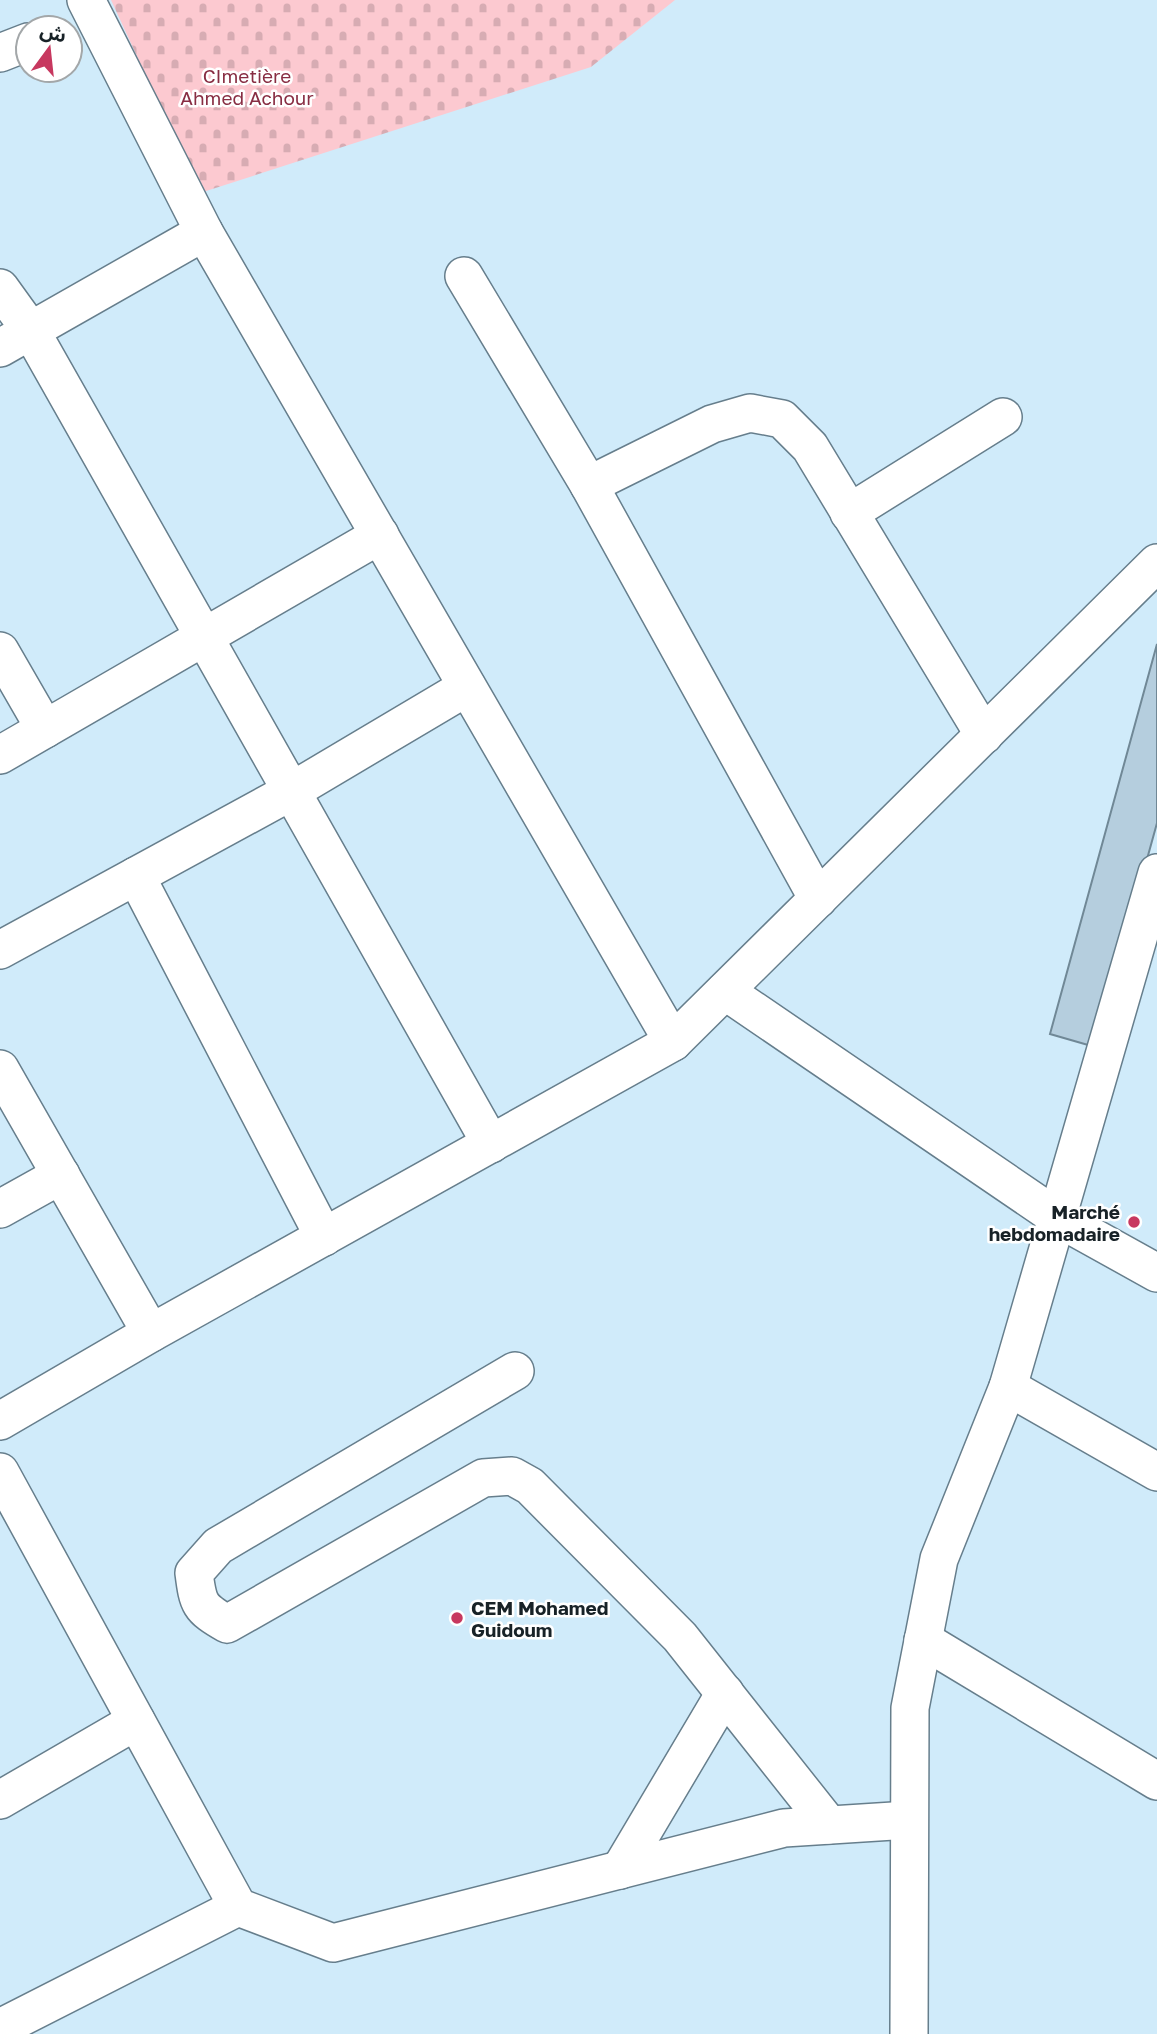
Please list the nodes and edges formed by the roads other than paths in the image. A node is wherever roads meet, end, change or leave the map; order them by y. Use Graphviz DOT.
graph roads {
  1 [pos="84,19"];
  2 [pos="204,232"];
  3 [pos="464,276"];
  4 [pos="0,288"];
  5 [pos="15,340"];
  6 [pos="1003,416"];
  7 [pos="589,485"];
  8 [pos="849,513"];
  9 [pos="380,535"];
  10 [pos="1157,564"];
  11 [pos="203,638"];
  12 [pos="0,651"];
  13 [pos="467,687"];
  14 [pos="45,729"];
  15 [pos="984,734"];
  16 [pos="0,755"];
  17 [pos="290,792"];
  18 [pos="1157,873"];
  19 [pos="136,876"];
  20 [pos="818,899"];
  21 [pos="0,950"];
  22 [pos="725,991"];
  23 [pos="673,1042"];
  24 [pos="0,1069"];
  25 [pos="491,1144"];
  26 [pos="61,1175"];
  27 [pos="0,1209"];
  28 [pos="1058,1218"];
  29 [pos="324,1237"];
  30 [pos="1157,1273"];
  31 [pos="151,1333"];
  32 [pos="515,1371"];
  33 [pos="1008,1387"];
  34 [pos="0,1421"];
  35 [pos="0,1472"];
  36 [pos="1157,1472"];
  37 [pos="923,1640"];
  38 [pos="724,1693"];
  39 [pos="136,1721"];
  40 [pos="1157,1781"];
  41 [pos="0,1800"];
  42 [pos="909,1820"];
  43 [pos="830,1825"];
  44 [pos="620,1870"];
  45 [pos="238,1907"];
  46 [pos="0,2028"];
  47 [pos="909,2034"];
  1 -- 2 [label="street"];
  2 -- 5 [label="street"];
  2 -- 9 [label="street"];
  3 -- 7 [label="street"];
  4 -- 5 [label="street"];
  5 -- 11 [label="street"];
  6 -- 8 [label="street"];
  7 -- 8 [label="street"];
  7 -- 20 [label="street"];
  8 -- 15 [label="street"];
  9 -- 11 [label="street"];
  9 -- 13 [label="street"];
  10 -- 15 [label="street"];
  11 -- 14 [label="street"];
  11 -- 17 [label="street"];
  12 -- 14 [label="street"];
  13 -- 17 [label="street"];
  13 -- 23 [label="street"];
  14 -- 16 [label="street"];
  15 -- 20 [label="street"];
  17 -- 19 [label="street"];
  17 -- 25 [label="street"];
  18 -- 28 [label="street"];
  19 -- 21 [label="street"];
  19 -- 29 [label="street"];
  20 -- 22 [label="street"];
  22 -- 23 [label="street"];
  22 -- 28 [label="street"];
  23 -- 25 [label="street"];
  24 -- 26 [label="street"];
  25 -- 29 [label="street"];
  26 -- 27 [label="street"];
  26 -- 31 [label="street"];
  28 -- 30 [label="street"];
  28 -- 33 [label="street"];
  29 -- 31 [label="street"];
  31 -- 34 [label="street"];
  32 -- 38 [label="street"];
  33 -- 36 [label="street"];
  33 -- 37 [label="street"];
  35 -- 39 [label="street"];
  37 -- 40 [label="street"];
  37 -- 42 [label="street"];
  38 -- 43 [label="street"];
  38 -- 44 [label="street"];
  39 -- 41 [label="street"];
  39 -- 45 [label="street"];
  42 -- 43 [label="street"];
  42 -- 47 [label="street"];
  43 -- 44 [label="street"];
  44 -- 45 [label="street"];
  45 -- 46 [label="street"];
}
